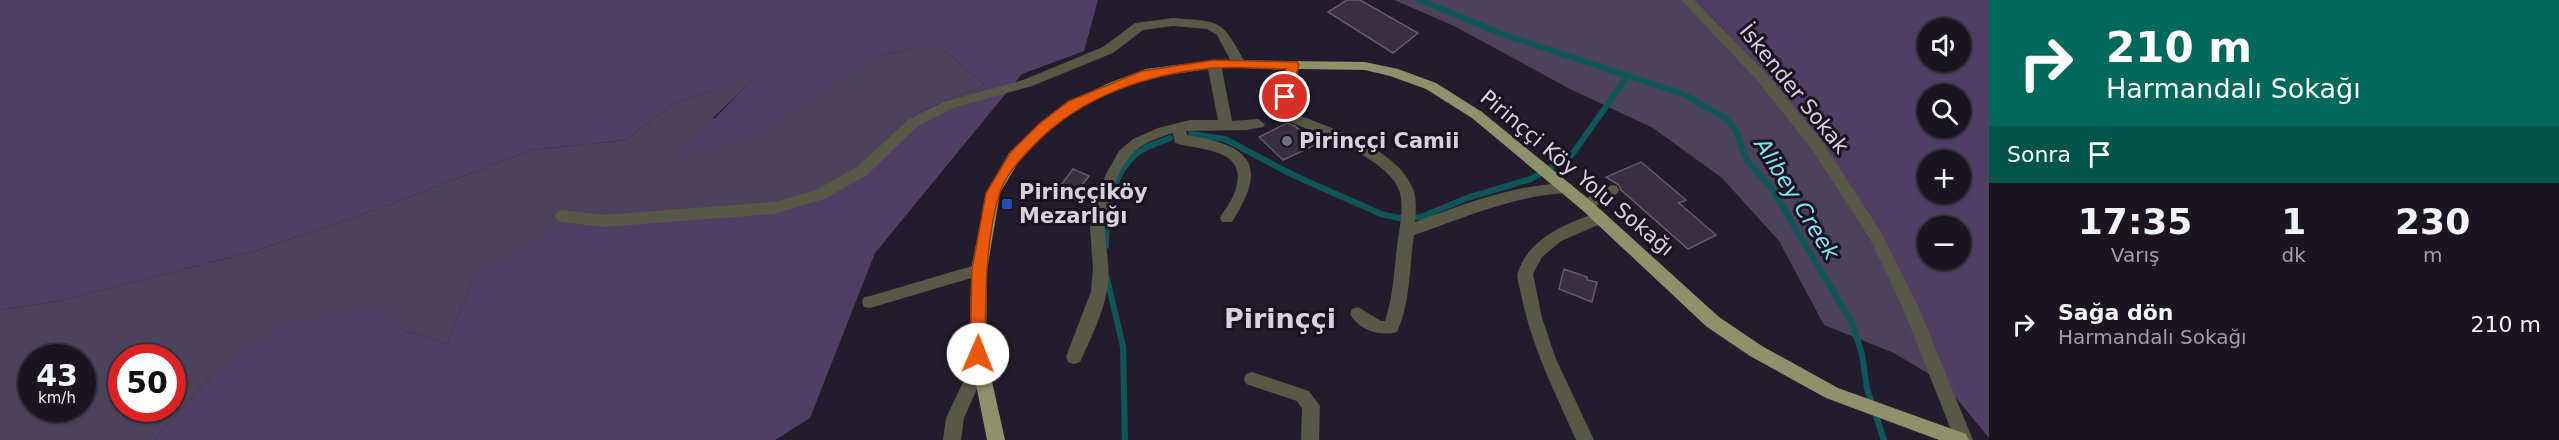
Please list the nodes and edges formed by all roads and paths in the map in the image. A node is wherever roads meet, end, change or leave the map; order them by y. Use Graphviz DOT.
graph roads {
  1 [pos="1687,0"];
  2 [pos="1214,64"];
  3 [pos="1239,64"];
  4 [pos="1293,65"];
  5 [pos="1281,113"];
  6 [pos="1226,124"];
  7 [pos="1179,127"];
  8 [pos="1561,184"];
  9 [pos="1612,190"];
  10 [pos="1586,205"];
  11 [pos="562,216"];
  12 [pos="1227,218"];
  13 [pos="1600,218"];
  14 [pos="1406,228"];
  15 [pos="979,270"];
  16 [pos="870,302"];
  17 [pos="1358,314"];
  18 [pos="1074,357"];
  19 [pos="980,364"];
  20 [pos="1252,379"];
  21 [pos="1579,439"];
  22 [pos="952,440"];
  23 [pos="996,440"];
  24 [pos="1310,440"];
  25 [pos="1962,440"];
  1 -- 25 [label="street, İskender Sokak"];
  2 -- 3 [label="main road, Pirinççi Köy Yolu Sokağı"];
  2 -- 6 [label="street"];
  2 -- 15 [label="main road, Pirinççi Köy Yolu Sokağı"];
  3 -- 4 [label="main road, Pirinççi Köy Yolu Sokağı"];
  3 -- 11 [label="street"];
  4 -- 5 [label="street"];
  4 -- 8 [label="main road, Pirinççi Köy Yolu Sokağı"];
  5 -- 6 [label="street"];
  5 -- 14 [label="street"];
  6 -- 7 [label="street"];
  7 -- 12 [label="street"];
  7 -- 18 [label="street"];
  8 -- 10 [label="main road, Pirinççi Köy Yolu Sokağı"];
  8 -- 14 [label="street"];
  9 -- 10 [label="street"];
  10 -- 13 [label="main road, Pirinççi Köy Yolu Sokağı"];
  13 -- 21 [label="street"];
  13 -- 25 [label="main road, Pirinççi Köy Yolu Sokağı"];
  14 -- 17 [label="street"];
  15 -- 16 [label="street"];
  15 -- 19 [label="main road, Pirinççi Köy Yolu Sokağı"];
  19 -- 22 [label="street"];
  19 -- 23 [label="main road, Pirinççi Köy Yolu Sokağı"];
  20 -- 24 [label="street"];
}
